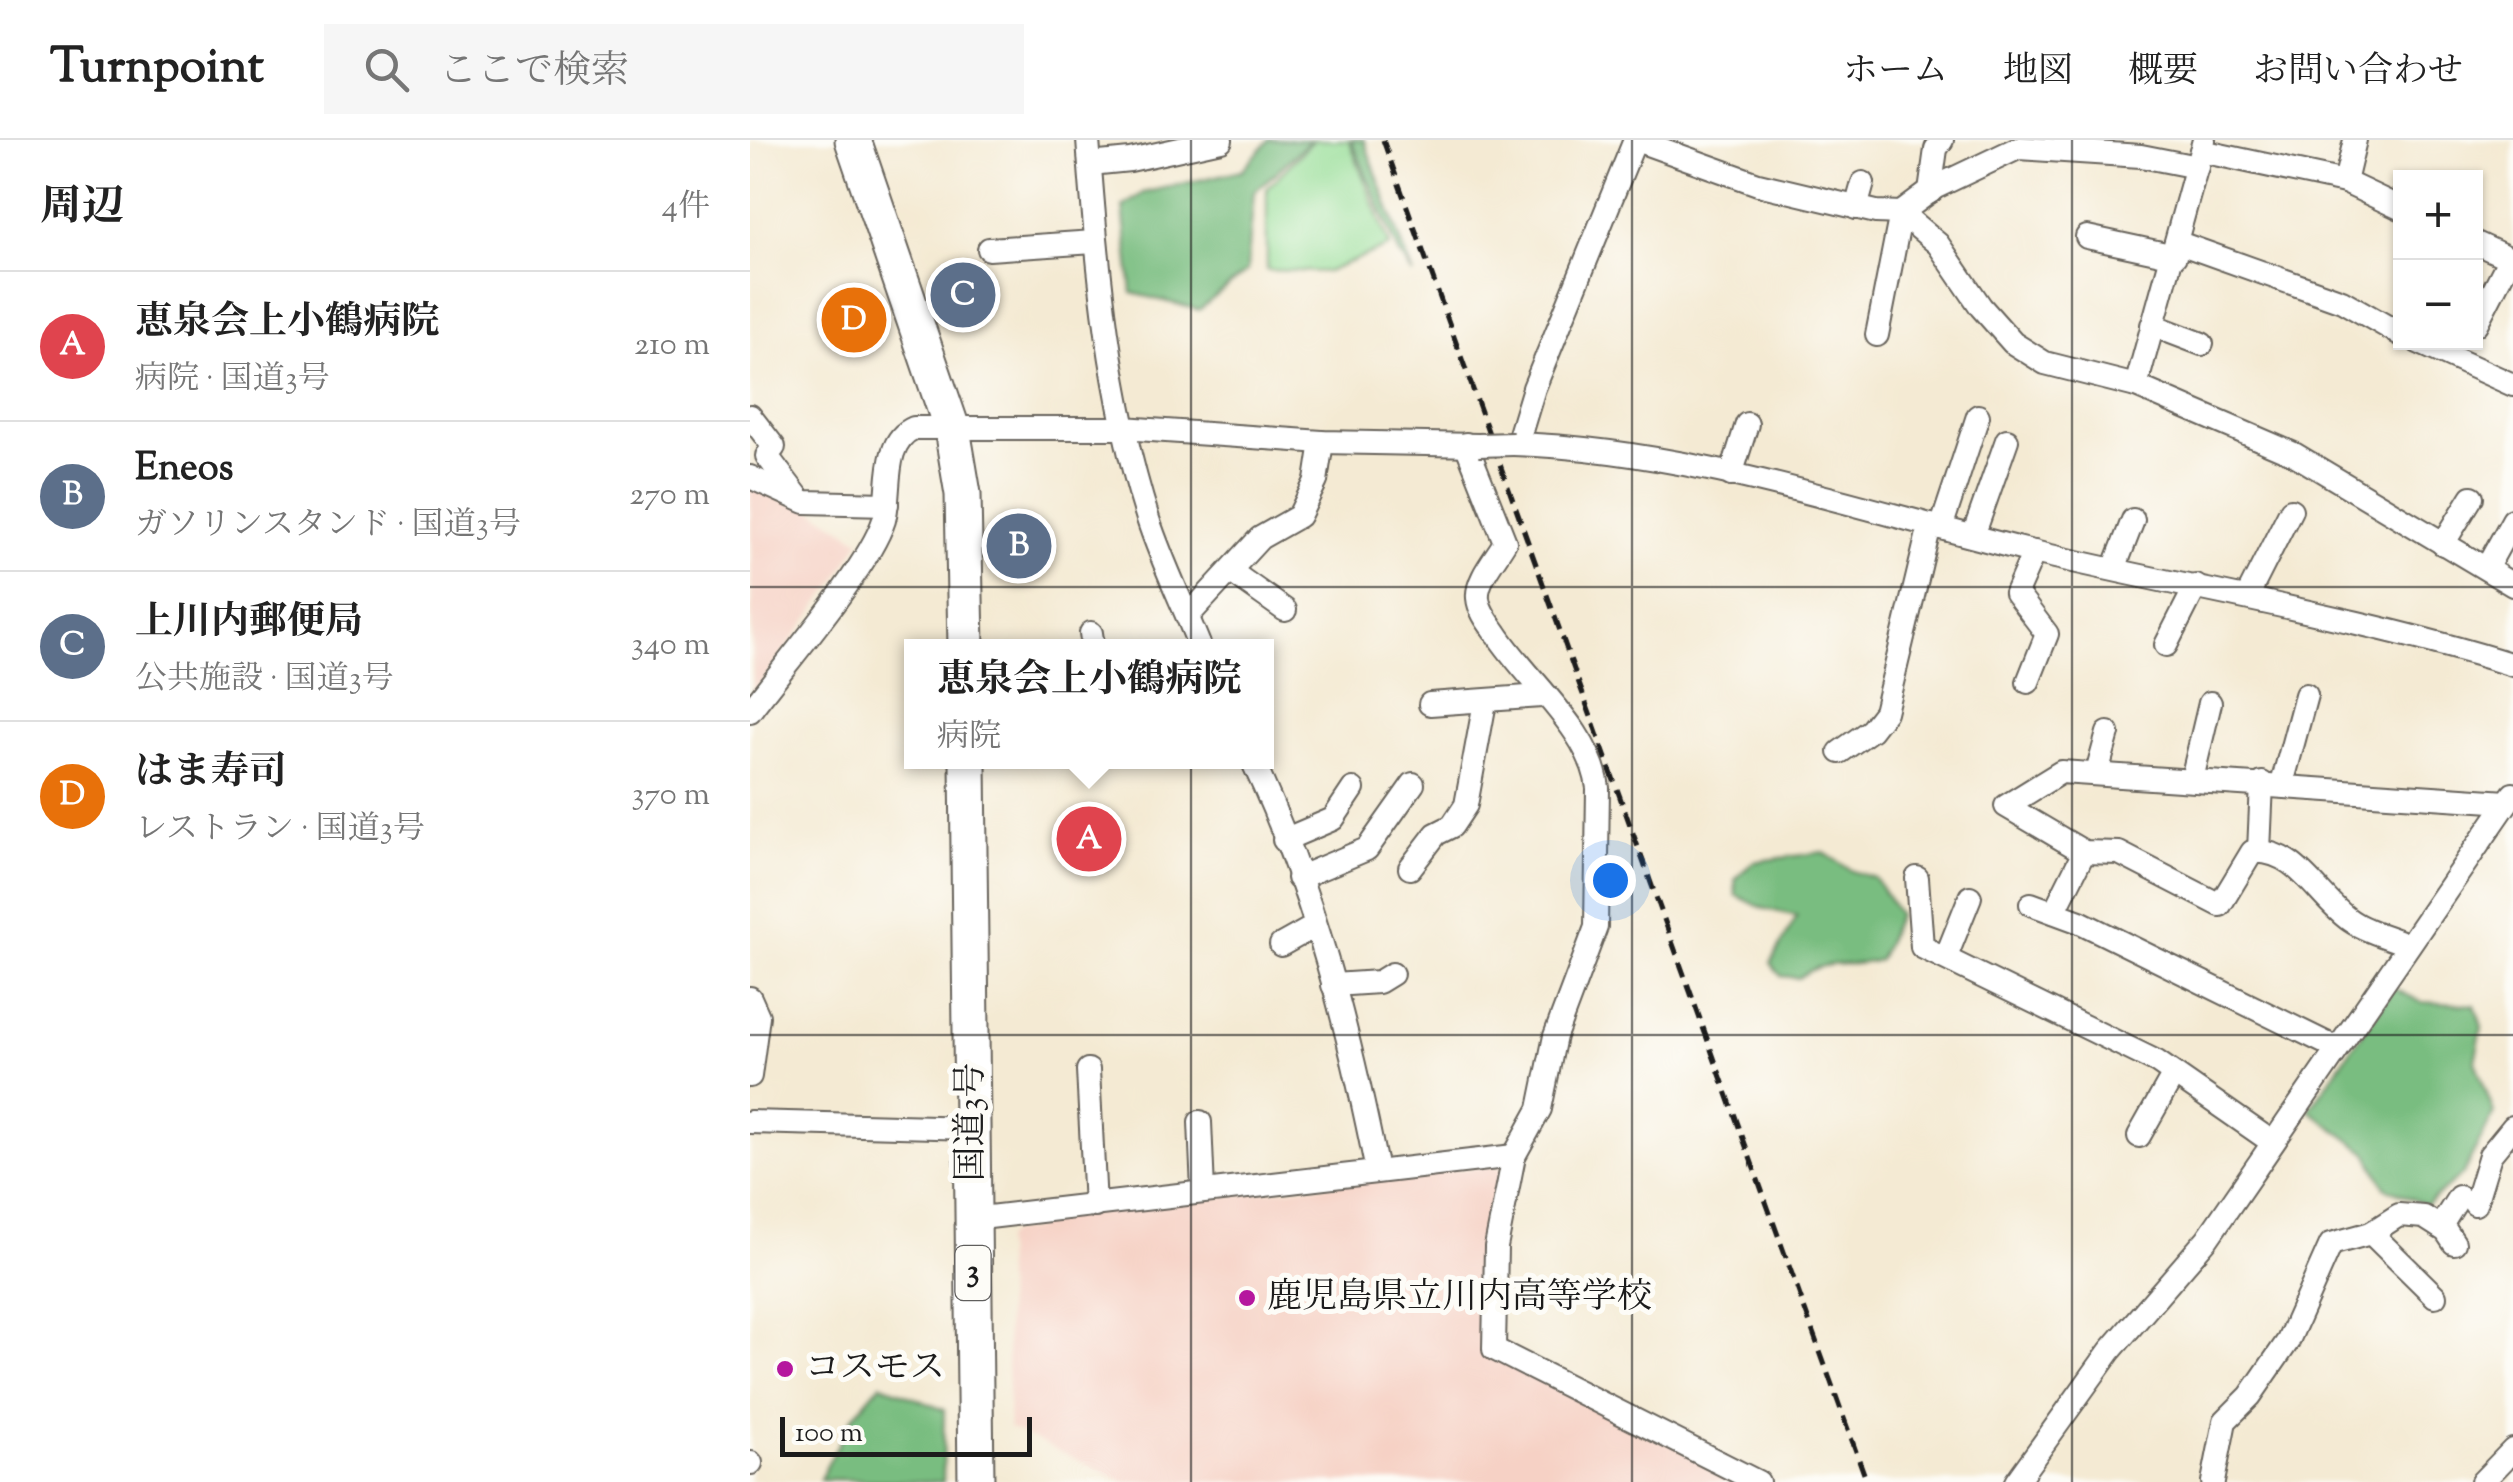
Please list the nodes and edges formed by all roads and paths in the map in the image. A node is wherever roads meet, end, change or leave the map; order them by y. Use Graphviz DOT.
graph roads {
  1 [pos="853,140"];
  2 [pos="1221,140"];
  3 [pos="1636,140"];
  4 [pos="1942,140"];
  5 [pos="2355,140"];
  6 [pos="1999,149"];
  7 [pos="1089,152"];
  8 [pos="2201,152"];
  9 [pos="2345,182"];
  10 [pos="1862,183"];
  11 [pos="1930,192"];
  12 [pos="2393,205"];
  13 [pos="1856,208"];
  14 [pos="1901,213"];
  15 [pos="2087,236"];
  16 [pos="1094,242"];
  17 [pos="2483,245"];
  18 [pos="989,249"];
  19 [pos="2177,250"];
  20 [pos="2511,259"];
  21 [pos="2483,311"];
  22 [pos="2152,325"];
  23 [pos="2393,330"];
  24 [pos="1876,335"];
  25 [pos="2202,344"];
  26 [pos="2461,351"];
  27 [pos="2513,385"];
  28 [pos="2136,386"];
  29 [pos="750,416"];
  30 [pos="1978,416"];
  31 [pos="1748,424"];
  32 [pos="1123,428"];
  33 [pos="952,429"];
  34 [pos="2007,440"];
  35 [pos="1322,442"];
  36 [pos="1472,444"];
  37 [pos="1516,444"];
  38 [pos="890,464"];
  39 [pos="1731,475"];
  40 [pos="750,477"];
  41 [pos="2472,496"];
  42 [pos="800,500"];
  43 [pos="845,503"];
  44 [pos="887,504"];
  45 [pos="2290,510"];
  46 [pos="2133,520"];
  47 [pos="2513,520"];
  48 [pos="1935,527"];
  49 [pos="1973,536"];
  50 [pos="2443,544"];
  51 [pos="2034,552"];
  52 [pos="2487,567"];
  53 [pos="2114,568"];
  54 [pos="1230,571"];
  55 [pos="2196,586"];
  56 [pos="2513,586"];
  57 [pos="2247,597"];
  58 [pos="1285,610"];
  59 [pos="1188,616"];
  60 [pos="966,639"];
  61 [pos="1197,639"];
  62 [pos="2166,645"];
  63 [pos="2513,664"];
  64 [pos="2028,682"];
  65 [pos="2306,695"];
  66 [pos="1542,696"];
  67 [pos="1485,702"];
  68 [pos="2210,702"];
  69 [pos="1430,704"];
  70 [pos="750,710"];
  71 [pos="2108,733"];
  72 [pos="1840,752"];
  73 [pos="968,769"];
  74 [pos="1256,769"];
  75 [pos="2098,774"];
  76 [pos="2192,779"];
  77 [pos="1413,784"];
  78 [pos="2272,784"];
  79 [pos="1354,789"];
  80 [pos="2510,798"];
  81 [pos="1284,840"];
  82 [pos="2259,851"];
  83 [pos="2084,852"];
  84 [pos="1410,868"];
  85 [pos="1298,878"];
  86 [pos="1918,878"];
  87 [pos="1970,898"];
  88 [pos="2031,904"];
  89 [pos="2054,912"];
  90 [pos="1315,926"];
  91 [pos="2408,944"];
  92 [pos="1281,945"];
  93 [pos="1946,956"];
  94 [pos="1392,974"];
  95 [pos="1333,985"];
  96 [pos="750,998"];
  97 [pos="2336,1048"];
  98 [pos="1088,1070"];
  99 [pos="2174,1074"];
  100 [pos="750,1076"];
  101 [pos="750,1122"];
  102 [pos="1200,1122"];
  103 [pos="2513,1127"];
  104 [pos="972,1128"];
  105 [pos="2139,1136"];
  106 [pos="2272,1142"];
  107 [pos="1514,1156"];
  108 [pos="1377,1171"];
  109 [pos="1203,1191"];
  110 [pos="1096,1206"];
  111 [pos="972,1219"];
  112 [pos="2371,1232"];
  113 [pos="2435,1296"];
  114 [pos="2513,1450"];
  115 [pos="976,1482"];
  116 [pos="1758,1482"];
  117 [pos="2016,1482"];
  118 [pos="2213,1482"];
  119 [pos="2482,1482"];
  1 -- 33 [label="highway"];
  2 -- 7 [label="street"];
  3 -- 13 [label="street"];
  3 -- 37 [label="street"];
  4 -- 11 [label="street"];
  5 -- 9 [label="street"];
  6 -- 8 [label="street"];
  6 -- 11 [label="street"];
  7 -- 16 [label="street"];
  8 -- 9 [label="street"];
  8 -- 19 [label="street"];
  9 -- 12 [label="street"];
  10 -- 13 [label="street"];
  11 -- 14 [label="street"];
  13 -- 14 [label="street"];
  14 -- 24 [label="street"];
  14 -- 28 [label="street"];
  15 -- 19 [label="street"];
  16 -- 18 [label="street"];
  16 -- 32 [label="street"];
  17 -- 20 [label="street"];
  19 -- 22 [label="street"];
  19 -- 23 [label="street"];
  20 -- 21 [label="street"];
  22 -- 25 [label="street"];
  22 -- 28 [label="street"];
  26 -- 27 [label="street"];
  28 -- 50 [label="street"];
  29 -- 42 [label="street"];
  30 -- 48 [label="street"];
  31 -- 39 [label="street"];
  32 -- 33 [label="street"];
  32 -- 35 [label="street"];
  32 -- 59 [label="street"];
  33 -- 38 [label="street"];
  33 -- 60 [label="highway"];
  34 -- 49 [label="street"];
  35 -- 36 [label="street"];
  35 -- 54 [label="street"];
  36 -- 37 [label="street, bridge"];
  36 -- 66 [label="street"];
  37 -- 39 [label="street"];
  38 -- 43 [label="street"];
  38 -- 44 [label="street"];
  39 -- 48 [label="street"];
  40 -- 42 [label="street"];
  41 -- 50 [label="street"];
  42 -- 43 [label="street"];
  43 -- 44 [label="street"];
  44 -- 70 [label="street"];
  45 -- 57 [label="street"];
  46 -- 53 [label="street"];
  47 -- 52 [label="street"];
  48 -- 49 [label="street"];
  48 -- 72 [label="street"];
  49 -- 51 [label="street"];
  50 -- 52 [label="street"];
  51 -- 53 [label="street"];
  51 -- 64 [label="street"];
  52 -- 56 [label="street"];
  53 -- 55 [label="street"];
  54 -- 58 [label="street"];
  54 -- 59 [label="street"];
  55 -- 57 [label="street"];
  55 -- 62 [label="street"];
  57 -- 63 [label="street"];
  59 -- 61 [label="street"];
  65 -- 78 [label="street"];
  66 -- 67 [label="street"];
  66 -- 107 [label="street"];
  67 -- 69 [label="street"];
  67 -- 84 [label="street"];
  68 -- 76 [label="street"];
  71 -- 75 [label="street"];
  73 -- 104 [label="highway, 国道3号 / 3"];
  74 -- 81 [label="street"];
  75 -- 76 [label="street"];
  75 -- 83 [label="street"];
  76 -- 78 [label="street"];
  77 -- 85 [label="street"];
  78 -- 80 [label="street"];
  78 -- 82 [label="street"];
  79 -- 81 [label="street"];
  80 -- 91 [label="street"];
  81 -- 85 [label="street"];
  82 -- 83 [label="street"];
  82 -- 91 [label="street"];
  83 -- 89 [label="street"];
  85 -- 90 [label="street"];
  86 -- 93 [label="street"];
  87 -- 93 [label="street"];
  88 -- 89 [label="street"];
  89 -- 97 [label="street"];
  90 -- 92 [label="street"];
  90 -- 95 [label="street"];
  91 -- 97 [label="street"];
  93 -- 99 [label="street"];
  94 -- 95 [label="street"];
  95 -- 108 [label="street"];
  96 -- 100 [label="street"];
  97 -- 106 [label="street"];
  98 -- 110 [label="street"];
  99 -- 105 [label="street"];
  99 -- 106 [label="street"];
  101 -- 104 [label="street"];
  102 -- 109 [label="street"];
  103 -- 112 [label="street"];
  104 -- 111 [label="highway, 国道3号 / 3"];
  106 -- 117 [label="street"];
  107 -- 108 [label="street"];
  107 -- 116 [label="street"];
  108 -- 109 [label="street"];
  109 -- 110 [label="street"];
  110 -- 111 [label="street"];
  111 -- 115 [label="highway, 国道3号 / 3"];
  112 -- 113 [label="street"];
  112 -- 118 [label="street"];
  114 -- 119 [label="street"];
}
